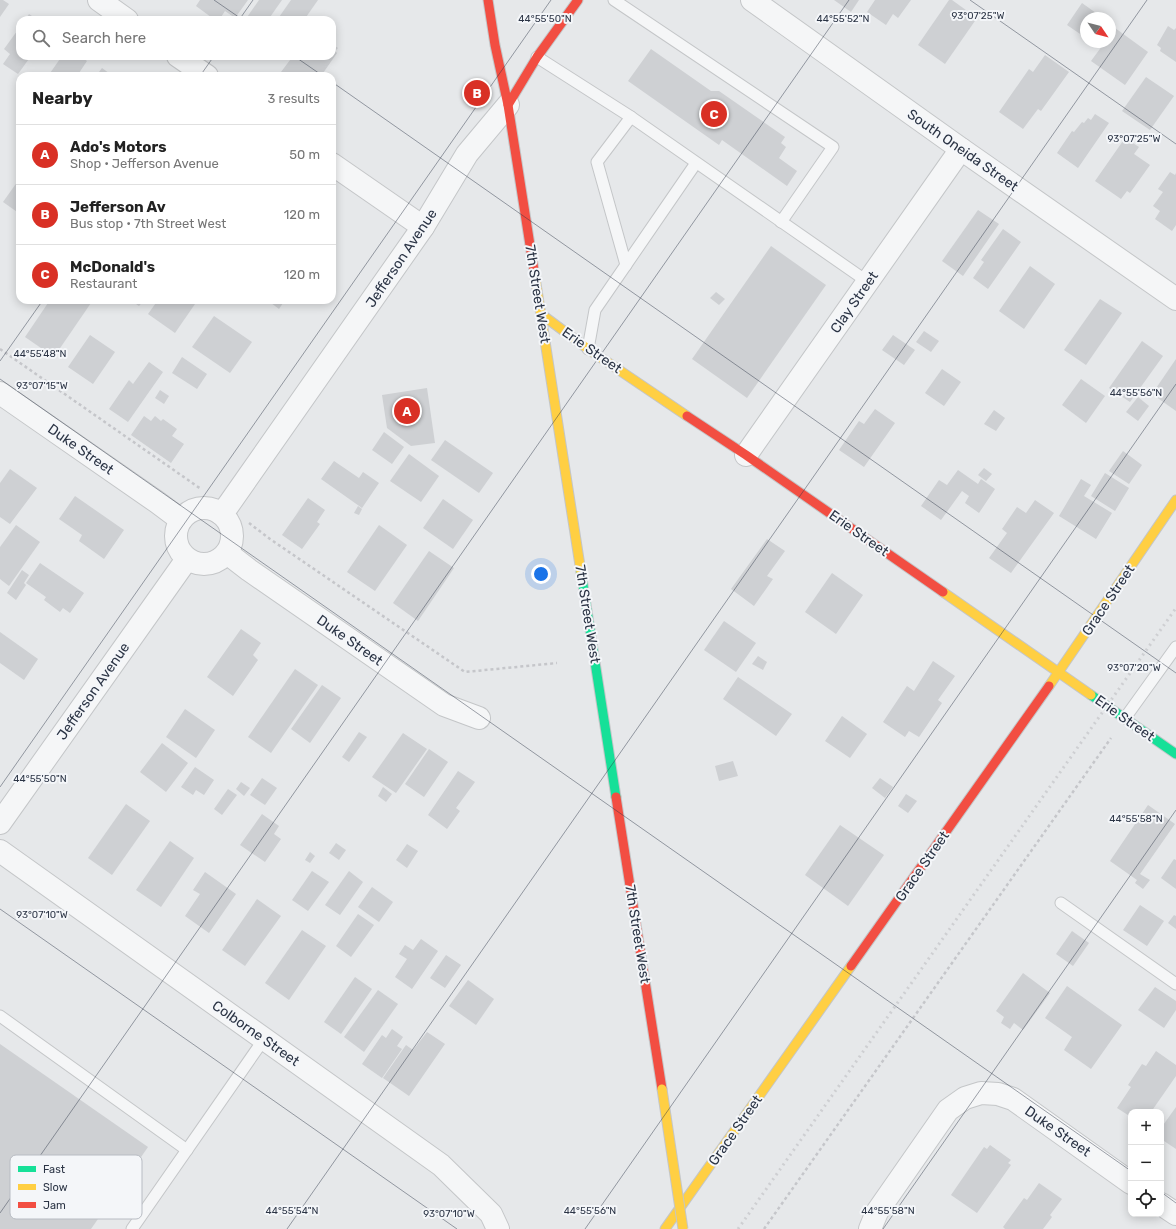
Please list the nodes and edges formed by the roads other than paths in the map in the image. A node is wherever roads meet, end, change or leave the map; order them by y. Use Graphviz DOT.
graph roads {
  1 [pos="99,0"];
  2 [pos="488,0"];
  3 [pos="578,0"];
  4 [pos="614,0"];
  5 [pos="752,0"];
  6 [pos="121,16"];
  7 [pos="537,57"];
  8 [pos="184,60"];
  9 [pos="201,72"];
  10 [pos="508,104"];
  11 [pos="631,117"];
  12 [pos="961,149"];
  13 [pos="696,163"];
  14 [pos="336,167"];
  15 [pos="781,222"];
  16 [pos="423,227"];
  17 [pos="626,265"];
  18 [pos="868,282"];
  19 [pos="1176,299"];
  20 [pos="541,314"];
  21 [pos="588,349"];
  22 [pos="0,393"];
  23 [pos="746,455"];
  24 [pos="1176,500"];
  25 [pos="220,513"];
  26 [pos="181,520"];
  27 [pos="227,553"];
  28 [pos="187,559"];
  29 [pos="1176,647"];
  30 [pos="1058,672"];
  31 [pos="478,718"];
  32 [pos="1125,718"];
  33 [pos="1176,754"];
  34 [pos="0,823"];
  35 [pos="0,851"];
  36 [pos="1061,903"];
  37 [pos="1176,984"];
  38 [pos="0,1016"];
  39 [pos="264,1040"];
  40 [pos="187,1150"];
  41 [pos="1130,1181"];
  42 [pos="1164,1206"];
  43 [pos="1176,1214"];
  44 [pos="142,1215"];
  45 [pos="139,1219"];
  46 [pos="132,1229"];
  47 [pos="498,1229"];
  48 [pos="665,1229"];
  49 [pos="683,1229"];
  50 [pos="870,1229"];
  1 -- 6 [label="street"];
  2 -- 10 [label="street, 7th Street West"];
  3 -- 7 [label="street, Jefferson Avenue"];
  4 -- 15 [label="lane"];
  5 -- 12 [label="street, South Oneida Street"];
  7 -- 10 [label="street, Jefferson Avenue"];
  7 -- 11 [label="lane"];
  8 -- 9 [label="street"];
  10 -- 16 [label="street, Jefferson Avenue"];
  10 -- 20 [label="street, 7th Street West"];
  11 -- 13 [label="lane"];
  11 -- 17 [label="lane"];
  12 -- 18 [label="street, Clay Street"];
  12 -- 19 [label="street, South Oneida Street"];
  13 -- 15 [label="lane"];
  13 -- 17 [label="lane"];
  14 -- 16 [label="street"];
  15 -- 18 [label="lane"];
  16 -- 25 [label="street, Jefferson Avenue"];
  17 -- 21 [label="lane"];
  18 -- 23 [label="street, Clay Street"];
  20 -- 21 [label="street, Erie Street"];
  20 -- 49 [label="street, 7th Street West, bridge"];
  21 -- 23 [label="street, Erie Street"];
  22 -- 26 [label="street, Duke Street"];
  23 -- 30 [label="street, Erie Street"];
  24 -- 30 [label="street, Grace Street"];
  25 -- 26 [label="street"];
  25 -- 27 [label="street"];
  26 -- 28 [label="street"];
  27 -- 28 [label="street"];
  27 -- 31 [label="street, Duke Street"];
  28 -- 34 [label="street, Jefferson Avenue"];
  29 -- 32 [label="lane"];
  30 -- 32 [label="street, Erie Street"];
  30 -- 48 [label="street, Grace Street"];
  32 -- 33 [label="street, Erie Street"];
  35 -- 39 [label="street, Colborne Street"];
  36 -- 37 [label="lane"];
  38 -- 40 [label="lane"];
  39 -- 40 [label="lane"];
  39 -- 47 [label="street, Colborne Street"];
  40 -- 44 [label="lane"];
  41 -- 50 [label="street, Duke Street"];
  42 -- 43 [label="street"];
  45 -- 46 [label="lane"];
}
